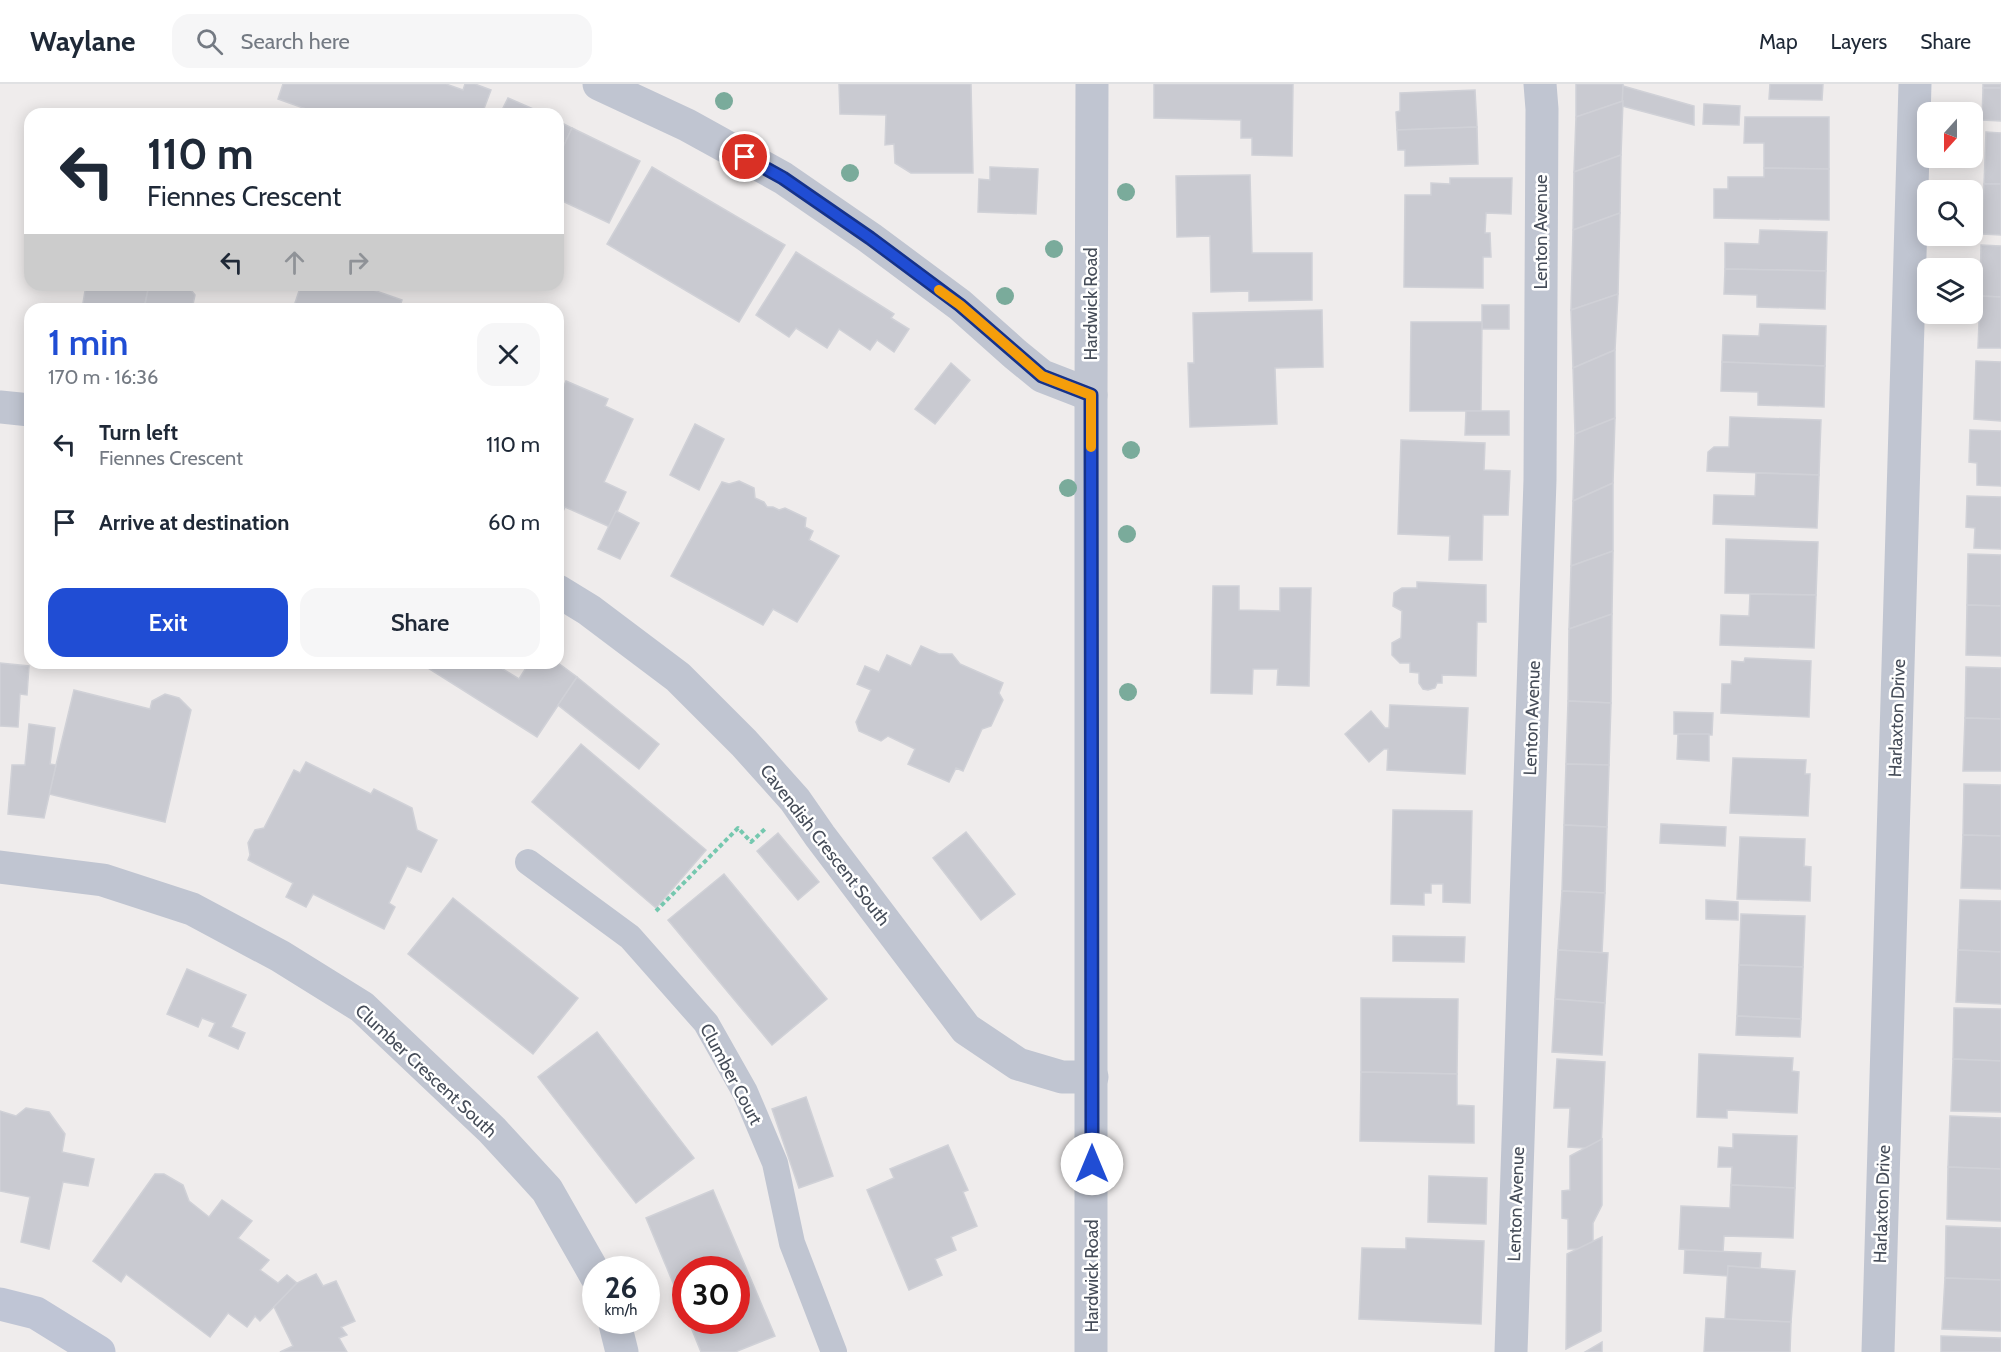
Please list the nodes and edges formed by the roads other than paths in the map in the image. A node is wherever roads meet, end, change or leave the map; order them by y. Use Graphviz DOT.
graph roads {
  1 [pos="599,84"];
  2 [pos="1092,84"];
  3 [pos="1540,84"];
  4 [pos="1915,84"];
  5 [pos="1091,395"];
  6 [pos="0,407"];
  7 [pos="24,409"];
  8 [pos="564,595"];
  9 [pos="528,862"];
  10 [pos="0,867"];
  11 [pos="1092,1077"];
  12 [pos="584,1256"];
  13 [pos="0,1304"];
  14 [pos="618,1334"];
  15 [pos="99,1352"];
  16 [pos="622,1352"];
  17 [pos="834,1352"];
  18 [pos="1091,1352"];
  19 [pos="1511,1352"];
  20 [pos="1878,1352"];
  1 -- 5 [label="street"];
  2 -- 5 [label="street, Hardwick Road"];
  3 -- 19 [label="street, Lenton Avenue"];
  4 -- 20 [label="street, Harlaxton Drive"];
  5 -- 11 [label="street, Hardwick Road"];
  6 -- 7 [label="street"];
  8 -- 11 [label="street, Cavendish Crescent South"];
  9 -- 17 [label="lane, Clumber Court"];
  10 -- 12 [label="street, Clumber Crescent South"];
  11 -- 18 [label="street, Hardwick Road"];
  13 -- 15 [label="street"];
  14 -- 16 [label="street"];
}
